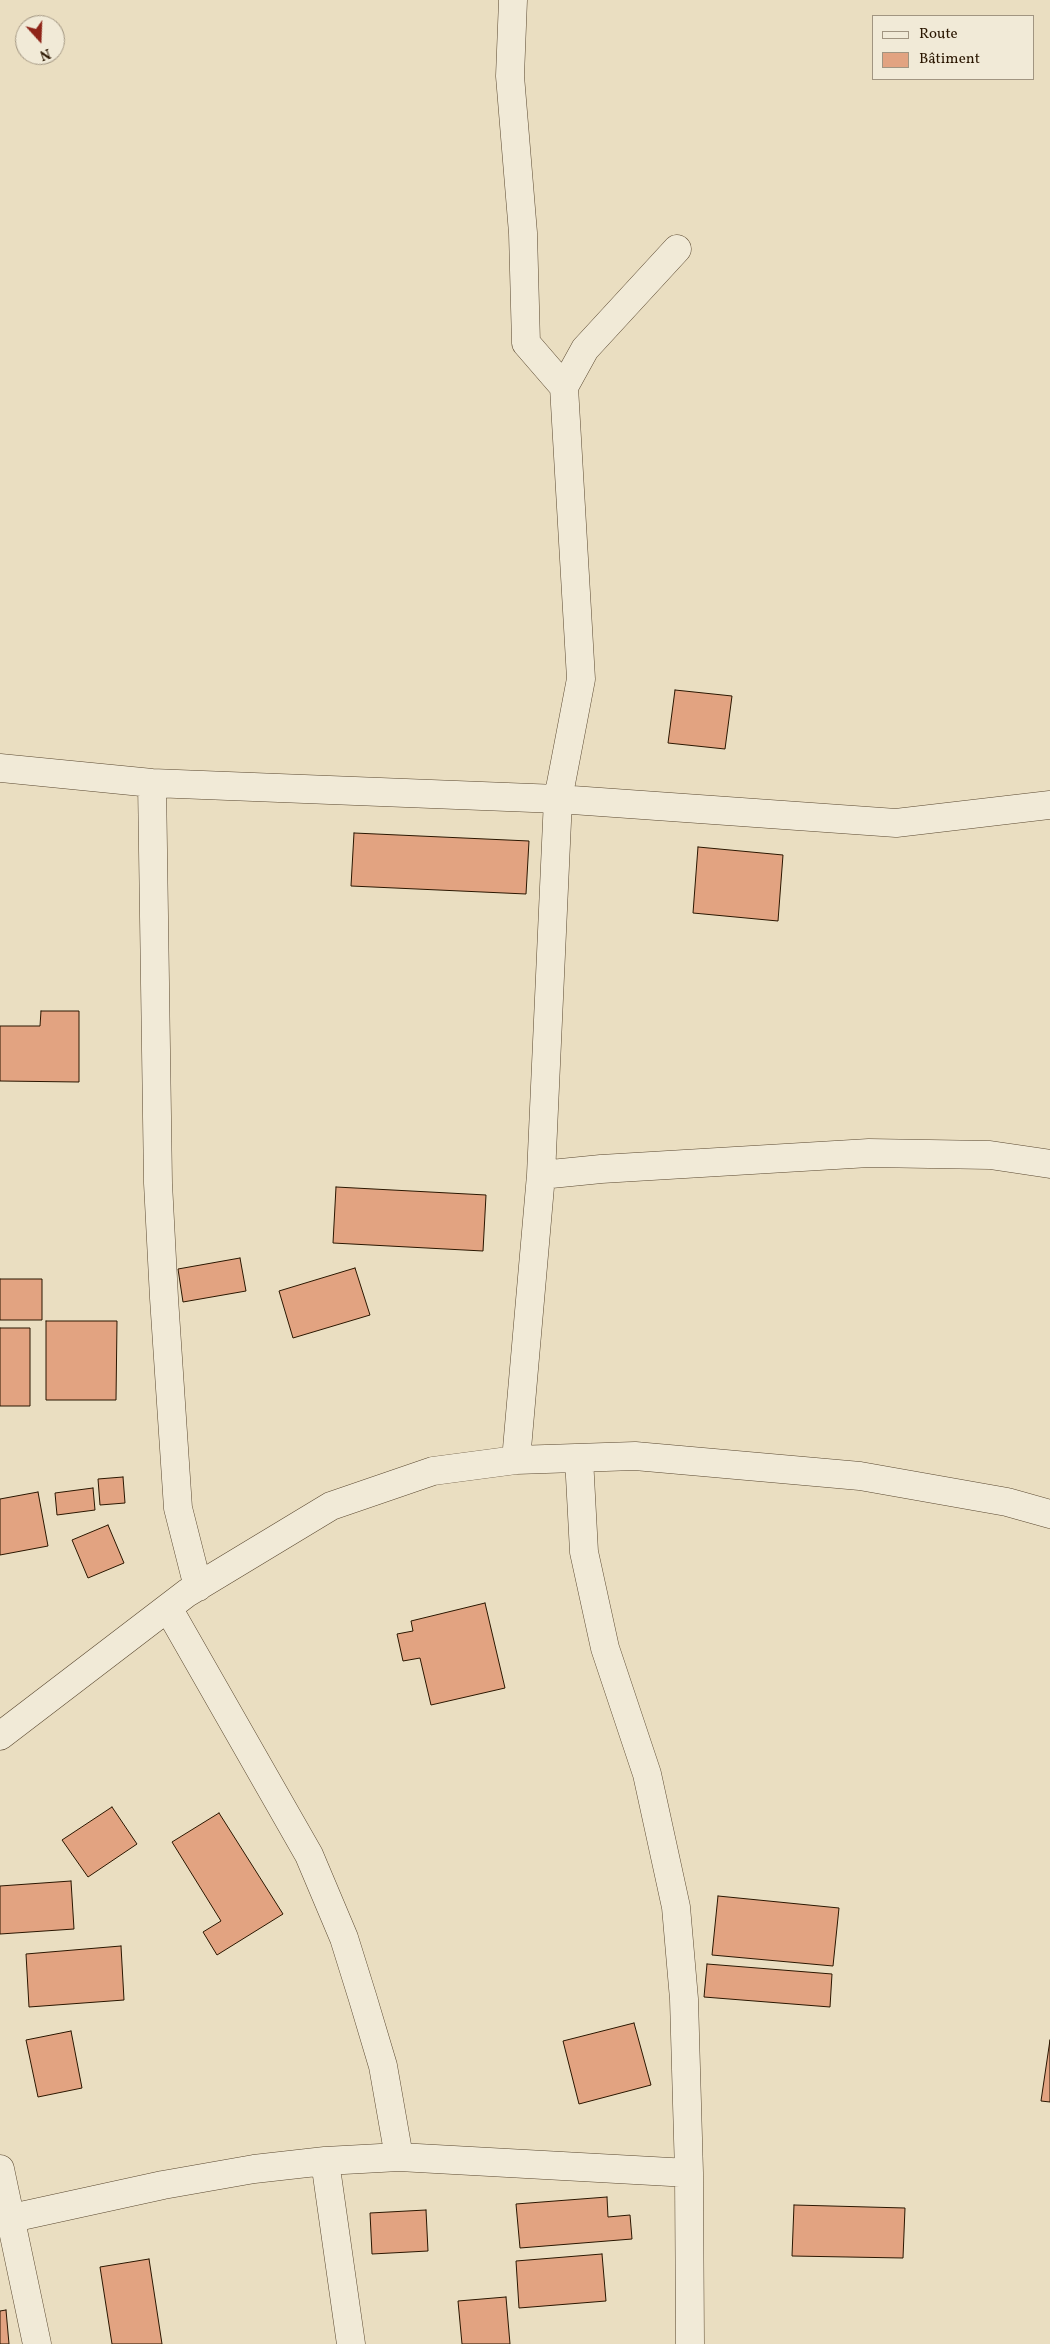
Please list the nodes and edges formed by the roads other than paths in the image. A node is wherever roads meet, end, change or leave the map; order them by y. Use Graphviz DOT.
graph roads {
  1 [pos="513,0"];
  2 [pos="677,249"];
  3 [pos="564,387"];
  4 [pos="0,768"];
  5 [pos="152,784"];
  6 [pos="558,799"];
  7 [pos="1050,805"];
  8 [pos="1050,1164"];
  9 [pos="541,1175"];
  10 [pos="579,1458"];
  11 [pos="516,1460"];
  12 [pos="1050,1514"];
  13 [pos="198,1587"];
  14 [pos="168,1608"];
  15 [pos="0,1736"];
  16 [pos="399,2157"];
  17 [pos="325,2161"];
  18 [pos="0,2169"];
  19 [pos="689,2173"];
  20 [pos="12,2218"];
  21 [pos="37,2344"];
  22 [pos="351,2344"];
  23 [pos="690,2344"];
  1 -- 3 [label="street"];
  2 -- 3 [label="street"];
  3 -- 6 [label="street"];
  4 -- 5 [label="street"];
  5 -- 6 [label="street"];
  5 -- 13 [label="street"];
  6 -- 7 [label="street"];
  6 -- 9 [label="street"];
  8 -- 9 [label="street"];
  9 -- 11 [label="street"];
  10 -- 11 [label="street"];
  10 -- 12 [label="street"];
  10 -- 19 [label="street"];
  11 -- 13 [label="street"];
  13 -- 14 [label="street"];
  14 -- 15 [label="street"];
  14 -- 16 [label="street"];
  16 -- 17 [label="street"];
  16 -- 19 [label="street"];
  17 -- 20 [label="street"];
  17 -- 22 [label="street"];
  18 -- 20 [label="street"];
  19 -- 23 [label="street"];
  20 -- 21 [label="street"];
}
